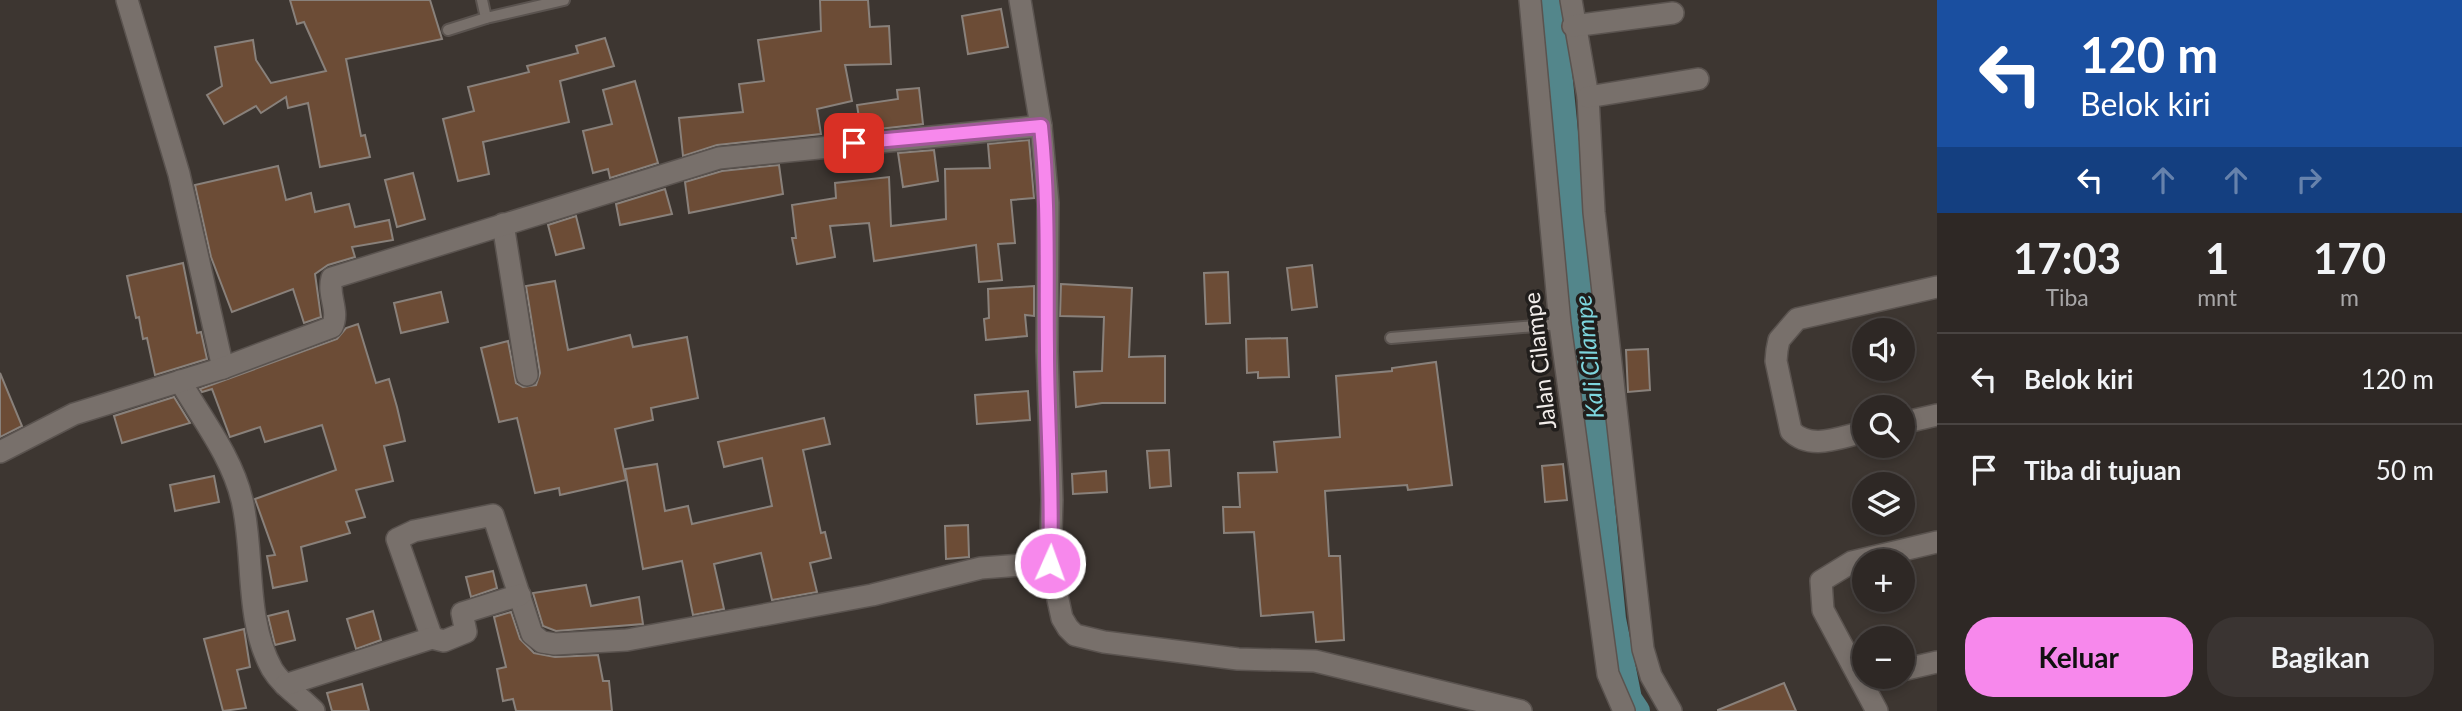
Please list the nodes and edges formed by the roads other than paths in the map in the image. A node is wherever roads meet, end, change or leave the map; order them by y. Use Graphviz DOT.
graph roads {
  1 [pos="127,0"];
  2 [pos="482,0"];
  3 [pos="564,0"];
  4 [pos="1020,0"];
  5 [pos="1530,0"];
  6 [pos="1571,0"];
  7 [pos="1673,13"];
  8 [pos="486,18"];
  9 [pos="1573,26"];
  10 [pos="447,30"];
  11 [pos="1698,79"];
  12 [pos="1588,97"];
  13 [pos="1041,126"];
  14 [pos="503,224"];
  15 [pos="1937,287"];
  16 [pos="1560,324"];
  17 [pos="1391,338"];
  18 [pos="223,368"];
  19 [pos="527,375"];
  20 [pos="180,381"];
  21 [pos="1937,415"];
  22 [pos="1915,420"];
  23 [pos="1852,435"];
  24 [pos="0,452"];
  25 [pos="1937,542"];
  26 [pos="1050,563"];
  27 [pos="520,595"];
  28 [pos="432,638"];
  29 [pos="1852,658"];
  30 [pos="1937,662"];
  31 [pos="1915,667"];
  32 [pos="285,685"];
  33 [pos="1868,689"];
  34 [pos="308,709"];
  35 [pos="1521,711"];
  36 [pos="1624,711"];
  37 [pos="1671,711"];
  38 [pos="1877,711"];
  1 -- 18 [label="street"];
  2 -- 8 [label="lane"];
  3 -- 8 [label="lane"];
  4 -- 13 [label="street"];
  5 -- 16 [label="street, Jalan Cilampe"];
  6 -- 9 [label="street"];
  7 -- 9 [label="street"];
  8 -- 10 [label="lane"];
  9 -- 12 [label="street"];
  11 -- 12 [label="street"];
  12 -- 37 [label="street"];
  13 -- 14 [label="street"];
  13 -- 26 [label="street"];
  14 -- 18 [label="street"];
  14 -- 19 [label="street"];
  15 -- 23 [label="street"];
  16 -- 17 [label="lane"];
  16 -- 36 [label="street, Jalan Cilampe"];
  18 -- 20 [label="street"];
  20 -- 24 [label="street"];
  20 -- 32 [label="street"];
  21 -- 22 [label="street"];
  25 -- 29 [label="street"];
  26 -- 27 [label="street"];
  26 -- 35 [label="street"];
  27 -- 28 [label="street"];
  27 -- 28 [label="street"];
  28 -- 32 [label="street"];
  30 -- 31 [label="street"];
  32 -- 34 [label="street"];
  33 -- 38 [label="street"];
}
